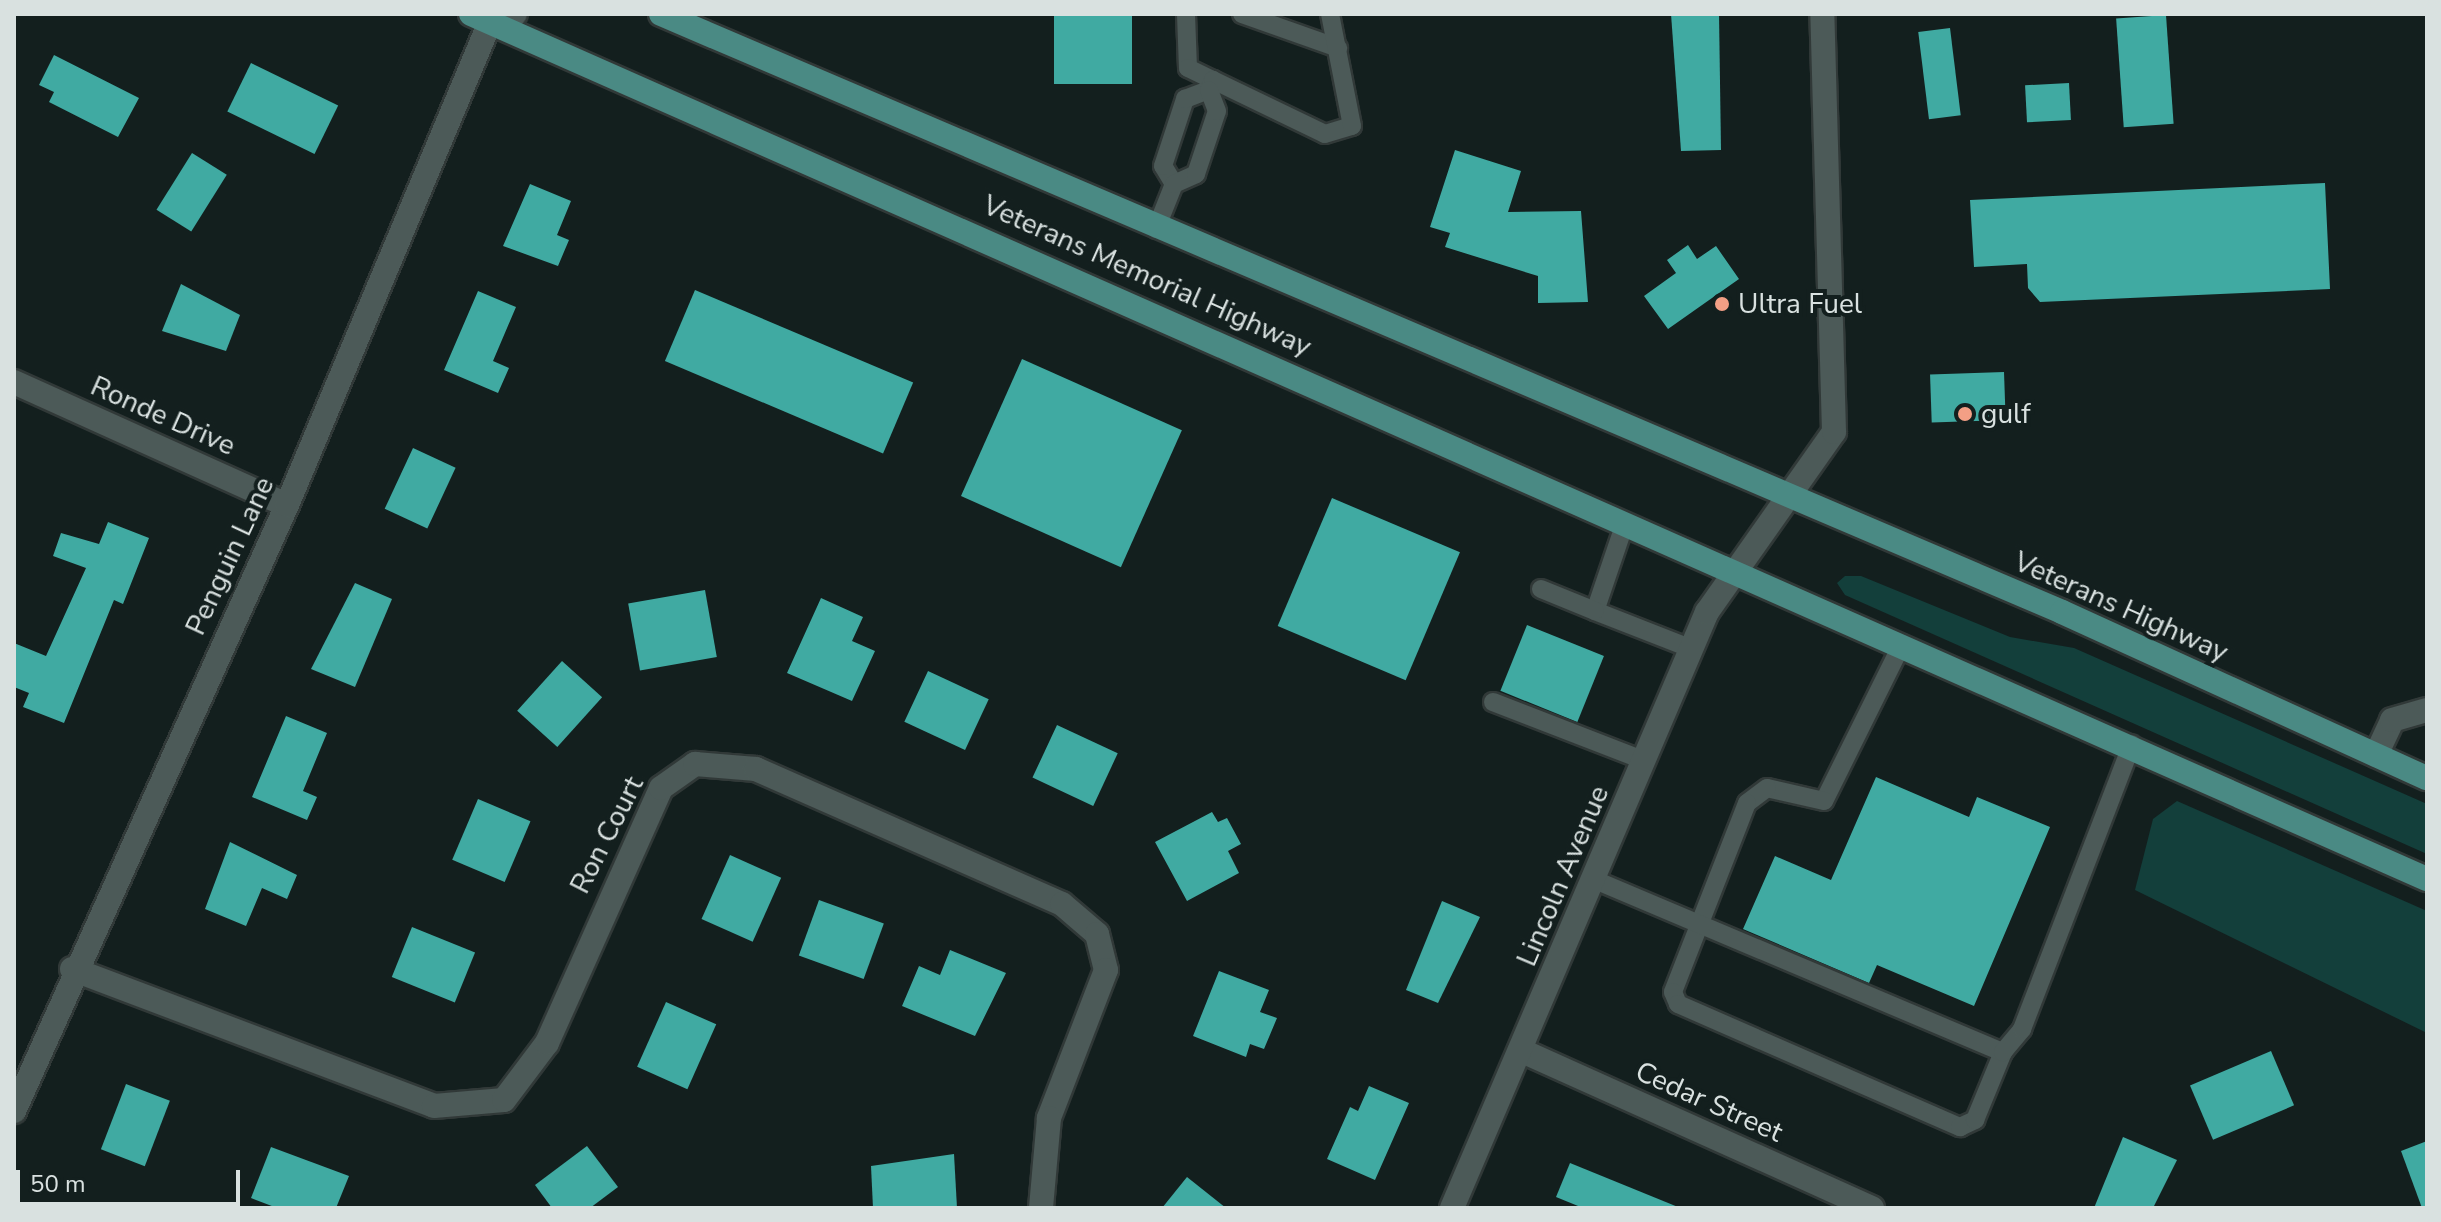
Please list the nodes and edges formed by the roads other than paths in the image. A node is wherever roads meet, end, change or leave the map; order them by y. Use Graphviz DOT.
graph roads {
  1 [pos="515,14"];
  2 [pos="661,14"];
  3 [pos="1186,14"];
  4 [pos="1242,14"];
  5 [pos="1330,14"];
  6 [pos="1822,14"];
  7 [pos="480,18"];
  8 [pos="1338,48"];
  9 [pos="1211,85"];
  10 [pos="1174,184"];
  11 [pos="1156,229"];
  12 [pos="14,382"];
  13 [pos="1789,495"];
  14 [pos="287,505"];
  15 [pos="1625,523"];
  16 [pos="1735,572"];
  17 [pos="1541,589"];
  18 [pos="1595,611"];
  19 [pos="1902,644"];
  20 [pos="1692,649"];
  21 [pos="1493,702"];
  22 [pos="2427,710"];
  23 [pos="2132,744"];
  24 [pos="2376,755"];
  25 [pos="1645,761"];
  26 [pos="2427,778"];
  27 [pos="2427,879"];
  28 [pos="1595,880"];
  29 [pos="1697,928"];
  30 [pos="72,969"];
  31 [pos="1520,1050"];
  32 [pos="2003,1052"];
  33 [pos="14,1111"];
  34 [pos="1041,1208"];
  35 [pos="1452,1208"];
  36 [pos="1872,1208"];
  1 -- 7 [label="street"];
  2 -- 11 [label="main road, Veterans Memorial Highway"];
  3 -- 9 [label="lane"];
  4 -- 8 [label="lane"];
  5 -- 8 [label="lane"];
  6 -- 13 [label="street, Lincoln Avenue"];
  7 -- 14 [label="street, Penguin Lane"];
  7 -- 15 [label="main road, Veterans Memorial Highway"];
  8 -- 9 [label="lane"];
  9 -- 10 [label="lane"];
  9 -- 10 [label="lane"];
  10 -- 11 [label="lane"];
  11 -- 13 [label="main road, Veterans Memorial Highway"];
  12 -- 14 [label="street, Ronde Drive"];
  13 -- 16 [label="street, Lincoln Avenue"];
  13 -- 24 [label="main road, Veterans Highway"];
  14 -- 30 [label="street, Penguin Lane"];
  15 -- 16 [label="main road, Veterans Memorial Highway"];
  15 -- 18 [label="lane"];
  16 -- 19 [label="main road, Veterans Memorial Highway"];
  16 -- 20 [label="street, Lincoln Avenue"];
  17 -- 18 [label="lane"];
  18 -- 20 [label="lane"];
  19 -- 23 [label="main road"];
  19 -- 29 [label="lane"];
  20 -- 25 [label="street, Lincoln Avenue"];
  21 -- 25 [label="lane"];
  22 -- 24 [label="street"];
  23 -- 27 [label="main road"];
  23 -- 32 [label="lane"];
  24 -- 26 [label="main road, Veterans Highway"];
  25 -- 28 [label="street, Lincoln Avenue"];
  28 -- 29 [label="lane"];
  28 -- 31 [label="street, Lincoln Avenue"];
  29 -- 32 [label="lane"];
  29 -- 32 [label="lane"];
  30 -- 33 [label="street, Penguin Lane"];
  30 -- 34 [label="street, Ron Court"];
  31 -- 35 [label="street, Lincoln Avenue"];
  31 -- 36 [label="street, Cedar Street"];
}
